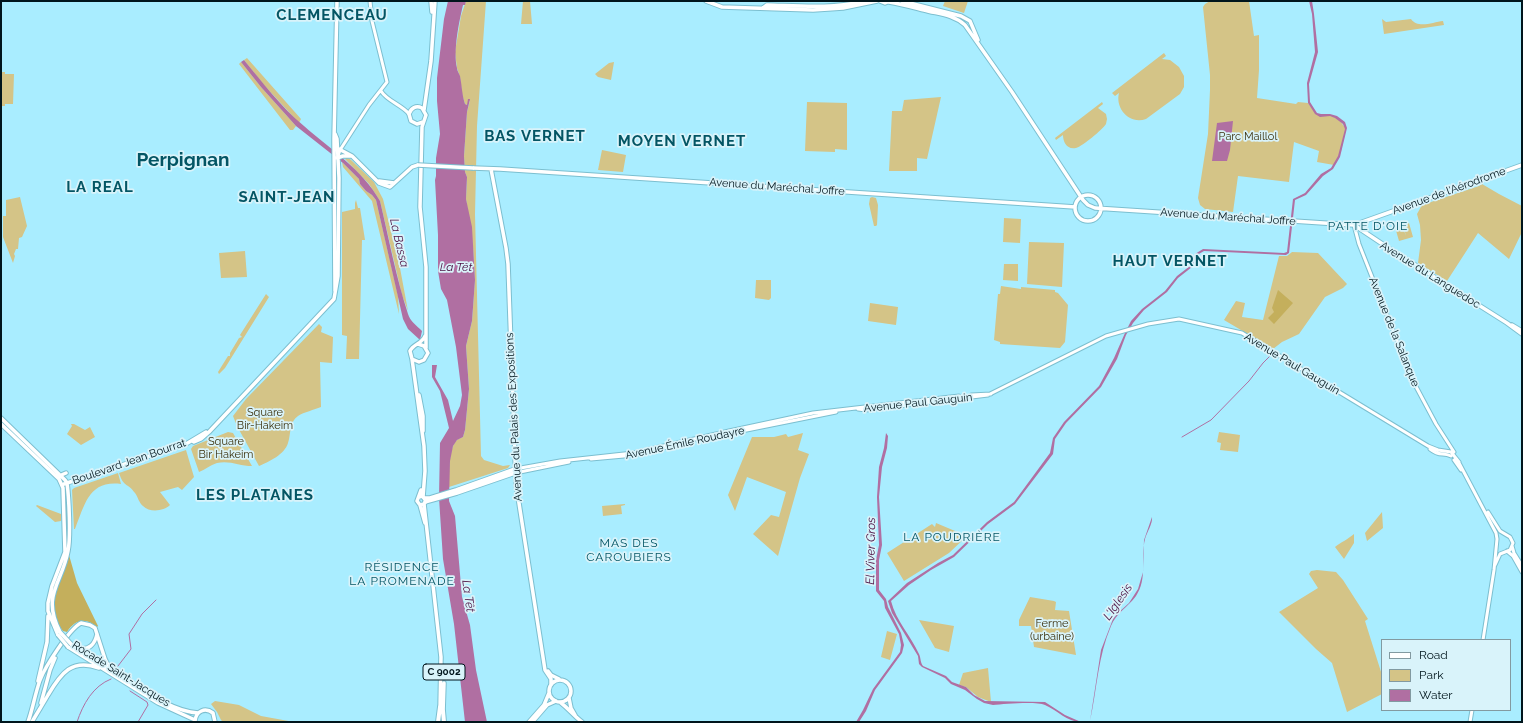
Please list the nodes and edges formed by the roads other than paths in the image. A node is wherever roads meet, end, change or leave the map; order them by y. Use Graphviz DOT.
graph roads {
  1 [pos="337,1"];
  2 [pos="369,1"];
  3 [pos="433,1"];
  4 [pos="706,1"];
  5 [pos="864,1"];
  6 [pos="877,1"];
  7 [pos="880,1"];
  8 [pos="902,1"];
  9 [pos="890,2"];
  10 [pos="763,8"];
  11 [pos="930,8"];
  12 [pos="922,10"];
  13 [pos="947,16"];
  14 [pos="972,26"];
  15 [pos="984,50"];
  16 [pos="428,87"];
  17 [pos="381,91"];
  18 [pos="426,97"];
  19 [pos="403,107"];
  20 [pos="418,107"];
  21 [pos="412,108"];
  22 [pos="424,110"];
  23 [pos="409,114"];
  24 [pos="423,122"];
  25 [pos="417,124"];
  26 [pos="422,133"];
  27 [pos="338,152"];
  28 [pos="336,159"];
  29 [pos="1522,165"];
  30 [pos="491,169"];
  31 [pos="376,180"];
  32 [pos="394,183"];
  33 [pos="1080,197"];
  34 [pos="1075,207"];
  35 [pos="1101,208"];
  36 [pos="1354,225"];
  37 [pos="1507,323"];
  38 [pos="1522,331"];
  39 [pos="1522,334"];
  40 [pos="426,335"];
  41 [pos="418,344"];
  42 [pos="426,348"];
  43 [pos="412,359"];
  44 [pos="419,362"];
  45 [pos="415,372"];
  46 [pos="858,409"];
  47 [pos="1,418"];
  48 [pos="1,424"];
  49 [pos="1442,434"];
  50 [pos="1446,443"];
  51 [pos="1428,446"];
  52 [pos="1442,450"];
  53 [pos="1449,450"];
  54 [pos="1451,456"];
  55 [pos="1459,462"];
  56 [pos="424,464"];
  57 [pos="515,471"];
  58 [pos="66,473"];
  59 [pos="61,475"];
  60 [pos="56,476"];
  61 [pos="1466,476"];
  62 [pos="64,484"];
  63 [pos="419,497"];
  64 [pos="424,497"];
  65 [pos="430,499"];
  66 [pos="1479,500"];
  67 [pos="423,503"];
  68 [pos="64,513"];
  69 [pos="1505,535"];
  70 [pos="1497,539"];
  71 [pos="1496,545"];
  72 [pos="1512,546"];
  73 [pos="68,551"];
  74 [pos="1506,551"];
  75 [pos="1522,566"];
  76 [pos="1494,570"];
  77 [pos="1522,572"];
  78 [pos="48,611"];
  79 [pos="97,633"];
  80 [pos="59,634"];
  81 [pos="1483,639"];
  82 [pos="70,645"];
  83 [pos="59,648"];
  84 [pos="545,665"];
  85 [pos="125,678"];
  86 [pos="120,680"];
  87 [pos="559,680"];
  88 [pos="551,685"];
  89 [pos="549,692"];
  90 [pos="569,698"];
  91 [pos="35,699"];
  92 [pos="559,702"];
  93 [pos="441,709"];
  94 [pos="39,710"];
  95 [pos="1472,711"];
  96 [pos="198,713"];
  97 [pos="578,719"];
  98 [pos="195,721"];
  99 [pos="215,721"];
  100 [pos="28,722"];
  101 [pos="32,722"];
  102 [pos="220,722"];
  103 [pos="441,722"];
  104 [pos="531,722"];
  105 [pos="582,722"];
  106 [pos="1470,722"];
  1 -- 27 [label="main road"];
  2 -- 17 [label="street"];
  3 -- 16 [label="main road"];
  3 -- 16 [label="main road"];
  4 -- 10 [label="main road"];
  5 -- 10 [label="main road"];
  6 -- 10 [label="main road"];
  7 -- 9 [label="main road"];
  8 -- 11 [label="main road"];
  9 -- 12 [label="main road"];
  11 -- 12 [label="main road"];
  11 -- 14 [label="main road"];
  12 -- 13 [label="main road"];
  13 -- 14 [label="main road"];
  13 -- 15 [label="main road"];
  14 -- 15 [label="main road"];
  15 -- 33 [label="main road"];
  16 -- 18 [label="main road"];
  17 -- 19 [label="street"];
  17 -- 27 [label="street"];
  18 -- 20 [label="main road"];
  18 -- 22 [label="main road"];
  19 -- 21 [label="street"];
  19 -- 23 [label="street"];
  20 -- 21 [label="main road"];
  20 -- 22 [label="main road"];
  21 -- 23 [label="main road"];
  22 -- 24 [label="main road"];
  23 -- 25 [label="main road"];
  24 -- 25 [label="main road"];
  24 -- 26 [label="main road"];
  25 -- 26 [label="main road"];
  26 -- 40 [label="main road"];
  27 -- 28 [label="main road"];
  27 -- 28 [label="main road"];
  27 -- 31 [label="main road"];
  28 -- 62 [label="main road, Boulevard Jean Bourrat"];
  29 -- 36 [label="main road, Avenue de l'Aérodrome"];
  30 -- 32 [label="main road, Avenue du Maréchal Joffre, bridge"];
  30 -- 34 [label="main road, Avenue du Maréchal Joffre"];
  30 -- 57 [label="main road, Avenue du Palais des Expositions"];
  31 -- 32 [label="main road"];
  31 -- 32 [label="main road"];
  33 -- 34 [label="main road"];
  33 -- 35 [label="main road, Avenue du Maréchal Joffre"];
  33 -- 35 [label="main road"];
  34 -- 35 [label="main road"];
  35 -- 36 [label="main road, Avenue du Maréchal Joffre"];
  36 -- 37 [label="main road, Avenue du Languedoc"];
  36 -- 49 [label="street, Avenue de la Salanque"];
  37 -- 38 [label="main road, Avenue du Languedoc"];
  37 -- 39 [label="main road, Avenue du Languedoc"];
  40 -- 41 [label="main road"];
  40 -- 42 [label="main road"];
  41 -- 42 [label="main road"];
  41 -- 43 [label="main road"];
  42 -- 44 [label="main road"];
  43 -- 44 [label="main road"];
  43 -- 45 [label="main road"];
  44 -- 45 [label="main road"];
  45 -- 56 [label="main road"];
  46 -- 51 [label="street, Avenue Paul Gauguin"];
  46 -- 57 [label="street, Avenue Émile Roudayre"];
  47 -- 59 [label="main road"];
  48 -- 60 [label="main road"];
  49 -- 50 [label="street, Avenue de la Salanque"];
  49 -- 55 [label="street, Avenue de la Salanque"];
  50 -- 52 [label="street"];
  50 -- 53 [label="street, Avenue de la Salanque"];
  51 -- 52 [label="street, Avenue Paul Gauguin"];
  51 -- 54 [label="street, Avenue Paul Gauguin"];
  52 -- 53 [label="street, Avenue Paul Gauguin"];
  53 -- 54 [label="street, Avenue de la Salanque"];
  53 -- 55 [label="street"];
  54 -- 61 [label="street, Avenue de la Salanque"];
  55 -- 61 [label="street, Avenue de la Salanque"];
  56 -- 63 [label="main road"];
  56 -- 64 [label="main road"];
  57 -- 65 [label="main road, Avenue Émile Roudayre"];
  57 -- 84 [label="main road, Avenue du Palais des Expositions"];
  58 -- 59 [label="main road"];
  59 -- 60 [label="main road"];
  59 -- 62 [label="main road"];
  60 -- 62 [label="main road"];
  61 -- 66 [label="street, Avenue de la Salanque"];
  62 -- 68 [label="main road"];
  62 -- 73 [label="main road"];
  63 -- 64 [label="main road"];
  63 -- 67 [label="main road"];
  64 -- 65 [label="main road"];
  64 -- 67 [label="main road"];
  65 -- 67 [label="main road"];
  66 -- 69 [label="street, Avenue de la Salanque"];
  66 -- 70 [label="street, Avenue de la Salanque"];
  67 -- 93 [label="main road, C 9002"];
  68 -- 73 [label="main road"];
  68 -- 78 [label="main road"];
  69 -- 70 [label="street"];
  69 -- 72 [label="street"];
  70 -- 71 [label="street"];
  71 -- 74 [label="street"];
  71 -- 76 [label="street"];
  72 -- 74 [label="street"];
  72 -- 75 [label="street"];
  73 -- 80 [label="main road, Rocade Saint-Jacques"];
  74 -- 76 [label="street"];
  74 -- 77 [label="street"];
  76 -- 81 [label="street"];
  78 -- 80 [label="main road, Rocade Saint-Jacques"];
  78 -- 91 [label="main road"];
  79 -- 82 [label="main road"];
  79 -- 83 [label="main road"];
  79 -- 85 [label="main road"];
  80 -- 82 [label="main road, Rocade Saint-Jacques, bridge"];
  82 -- 85 [label="main road, Rocade Saint-Jacques"];
  82 -- 86 [label="main road, Rocade Saint-Jacques"];
  83 -- 91 [label="main road"];
  83 -- 94 [label="main road"];
  84 -- 87 [label="main road"];
  84 -- 88 [label="main road, Avenue du Palais des Expositions"];
  85 -- 96 [label="main road, Rocade Saint-Jacques"];
  86 -- 94 [label="main road"];
  86 -- 98 [label="main road, Rocade Saint-Jacques"];
  87 -- 88 [label="main road"];
  87 -- 90 [label="main road"];
  88 -- 89 [label="main road"];
  89 -- 92 [label="main road"];
  89 -- 104 [label="main road"];
  90 -- 92 [label="main road"];
  90 -- 97 [label="main road"];
  91 -- 100 [label="main road"];
  92 -- 97 [label="main road"];
  92 -- 104 [label="main road"];
  93 -- 103 [label="highway"];
  94 -- 101 [label="main road"];
  95 -- 106 [label="street"];
  96 -- 98 [label="main road"];
  96 -- 99 [label="main road, Rocade Saint-Jacques"];
  97 -- 105 [label="main road"];
  99 -- 102 [label="main road"];
}
